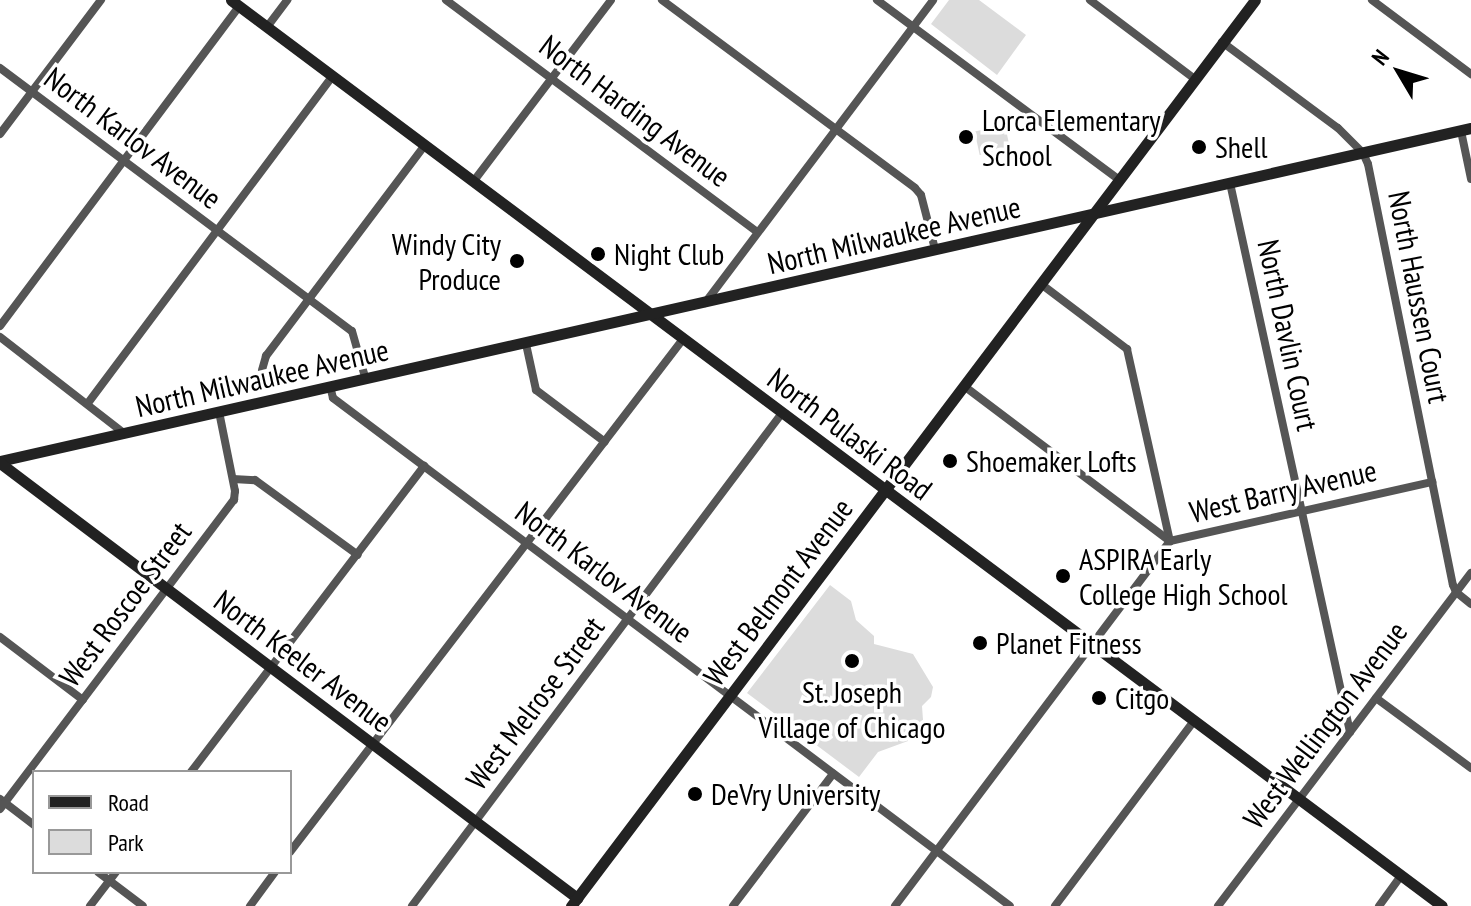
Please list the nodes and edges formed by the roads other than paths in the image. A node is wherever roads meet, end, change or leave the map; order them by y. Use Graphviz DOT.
graph roads {
  1 [pos="101,0"];
  2 [pos="287,0"];
  3 [pos="446,0"];
  4 [pos="611,0"];
  5 [pos="662,0"];
  6 [pos="877,0"];
  7 [pos="933,0"];
  8 [pos="1090,0"];
  9 [pos="1255,0"];
  10 [pos="1372,0"];
  11 [pos="235,3"];
  12 [pos="267,27"];
  13 [pos="913,27"];
  14 [pos="1222,42"];
  15 [pos="0,68"];
  16 [pos="1471,74"];
  17 [pos="333,76"];
  18 [pos="551,79"];
  19 [pos="1195,79"];
  20 [pos="32,92"];
  21 [pos="835,129"];
  22 [pos="1466,130"];
  23 [pos="0,134"];
  24 [pos="425,145"];
  25 [pos="1363,153"];
  26 [pos="123,161"];
  27 [pos="1471,179"];
  28 [pos="1119,180"];
  29 [pos="473,182"];
  30 [pos="1230,183"];
  31 [pos="1093,214"];
  32 [pos="217,230"];
  33 [pos="757,232"];
  34 [pos="935,249"];
  35 [pos="1041,284"];
  36 [pos="309,299"];
  37 [pos="705,303"];
  38 [pos="653,316"];
  39 [pos="0,326"];
  40 [pos="0,337"];
  41 [pos="683,339"];
  42 [pos="526,344"];
  43 [pos="262,370"];
  44 [pos="365,377"];
  45 [pos="330,386"];
  46 [pos="964,386"];
  47 [pos="88,403"];
  48 [pos="219,412"];
  49 [pos="782,413"];
  50 [pos="125,434"];
  51 [pos="605,442"];
  52 [pos="0,462"];
  53 [pos="424,466"];
  54 [pos="233,479"];
  55 [pos="1432,482"];
  56 [pos="886,490"];
  57 [pos="1301,511"];
  58 [pos="1170,541"];
  59 [pos="526,543"];
  60 [pos="358,555"];
  61 [pos="1471,573"];
  62 [pos="167,589"];
  63 [pos="1456,592"];
  64 [pos="1471,604"];
  65 [pos="627,619"];
  66 [pos="0,637"];
  67 [pos="1092,644"];
  68 [pos="269,666"];
  69 [pos="730,696"];
  70 [pos="1376,698"];
  71 [pos="83,700"];
  72 [pos="1194,721"];
  73 [pos="1350,732"];
  74 [pos="372,744"];
  75 [pos="1471,768"];
  76 [pos="192,770"];
  77 [pos="833,774"];
  78 [pos="1299,799"];
  79 [pos="2,804"];
  80 [pos="475,821"];
  81 [pos="32,824"];
  82 [pos="292,849"];
  83 [pos="936,851"];
  84 [pos="100,874"];
  85 [pos="114,874"];
  86 [pos="274,874"];
  87 [pos="1401,876"];
  88 [pos="109,881"];
  89 [pos="574,902"];
  90 [pos="90,906"];
  91 [pos="143,906"];
  92 [pos="250,906"];
  93 [pos="412,906"];
  94 [pos="733,906"];
  95 [pos="895,906"];
  96 [pos="1010,906"];
  97 [pos="1055,906"];
  98 [pos="1218,906"];
  99 [pos="1379,906"];
  100 [pos="1442,906"];
  1 -- 20 [label="street"];
  2 -- 12 [label="street"];
  3 -- 18 [label="street, North Harding Avenue"];
  4 -- 18 [label="street"];
  5 -- 21 [label="street"];
  6 -- 13 [label="street"];
  7 -- 13 [label="street"];
  8 -- 19 [label="street"];
  9 -- 14 [label="main road, West Belmont Avenue"];
  10 -- 16 [label="street"];
  11 -- 12 [label="main road, North Pulaski Road"];
  11 -- 26 [label="street"];
  12 -- 17 [label="main road, North Pulaski Road"];
  13 -- 21 [label="street"];
  13 -- 28 [label="street"];
  14 -- 19 [label="main road, West Belmont Avenue"];
  14 -- 25 [label="street"];
  15 -- 20 [label="street, North Karlov Avenue"];
  17 -- 24 [label="main road, North Pulaski Road"];
  17 -- 32 [label="street"];
  18 -- 29 [label="street"];
  18 -- 33 [label="street, North Harding Avenue"];
  19 -- 28 [label="main road, West Belmont Avenue"];
  20 -- 23 [label="street"];
  20 -- 26 [label="street, North Karlov Avenue"];
  21 -- 33 [label="street"];
  21 -- 34 [label="street"];
  22 -- 25 [label="main road, North Milwaukee Avenue"];
  22 -- 27 [label="street"];
  24 -- 29 [label="main road, North Pulaski Road"];
  24 -- 36 [label="street"];
  25 -- 30 [label="main road, North Milwaukee Avenue"];
  25 -- 55 [label="street, North Haussen Court"];
  26 -- 32 [label="street, North Karlov Avenue"];
  26 -- 39 [label="street"];
  28 -- 31 [label="main road, West Belmont Avenue"];
  29 -- 38 [label="main road, North Pulaski Road"];
  30 -- 31 [label="main road, North Milwaukee Avenue"];
  30 -- 57 [label="street, North Davlin Court"];
  31 -- 34 [label="main road, North Milwaukee Avenue"];
  31 -- 35 [label="main road, West Belmont Avenue"];
  32 -- 36 [label="street, North Karlov Avenue"];
  32 -- 47 [label="street"];
  33 -- 37 [label="street"];
  34 -- 37 [label="main road, North Milwaukee Avenue"];
  35 -- 46 [label="main road, West Belmont Avenue"];
  35 -- 58 [label="street"];
  36 -- 43 [label="street"];
  36 -- 44 [label="street, North Karlov Avenue"];
  37 -- 38 [label="main road, North Milwaukee Avenue"];
  38 -- 41 [label="main road, North Pulaski Road"];
  38 -- 42 [label="main road, North Milwaukee Avenue"];
  40 -- 47 [label="street"];
  41 -- 49 [label="main road, North Pulaski Road"];
  41 -- 51 [label="street"];
  42 -- 44 [label="main road, North Milwaukee Avenue"];
  42 -- 51 [label="street"];
  44 -- 45 [label="main road, North Milwaukee Avenue"];
  45 -- 48 [label="main road, North Milwaukee Avenue"];
  45 -- 53 [label="street, North Karlov Avenue"];
  46 -- 56 [label="main road, West Belmont Avenue"];
  46 -- 58 [label="street"];
  47 -- 50 [label="street"];
  48 -- 50 [label="main road, North Milwaukee Avenue"];
  48 -- 54 [label="street, West Roscoe Street"];
  49 -- 56 [label="main road, North Pulaski Road"];
  49 -- 65 [label="street, West Melrose Street"];
  50 -- 52 [label="main road, North Milwaukee Avenue"];
  51 -- 59 [label="street"];
  52 -- 62 [label="main road, North Keeler Avenue"];
  53 -- 59 [label="street, North Karlov Avenue"];
  53 -- 60 [label="street"];
  54 -- 60 [label="street"];
  54 -- 62 [label="street, West Roscoe Street"];
  55 -- 57 [label="street, West Barry Avenue"];
  55 -- 63 [label="street, North Haussen Court"];
  56 -- 67 [label="main road, North Pulaski Road"];
  56 -- 69 [label="main road, West Belmont Avenue"];
  57 -- 58 [label="street, West Barry Avenue"];
  57 -- 73 [label="street, North Davlin Court"];
  58 -- 67 [label="street, West Barry Avenue"];
  59 -- 65 [label="street, North Karlov Avenue"];
  59 -- 74 [label="street"];
  60 -- 68 [label="street"];
  61 -- 63 [label="street, West Wellington Avenue"];
  62 -- 68 [label="main road, North Keeler Avenue"];
  62 -- 71 [label="street, West Roscoe Street"];
  63 -- 64 [label="street"];
  63 -- 70 [label="street, West Wellington Avenue"];
  65 -- 69 [label="street, North Karlov Avenue"];
  65 -- 80 [label="street, West Melrose Street"];
  66 -- 71 [label="street"];
  67 -- 72 [label="main road, North Pulaski Road"];
  67 -- 83 [label="street, West Barry Avenue"];
  68 -- 74 [label="main road, North Keeler Avenue"];
  68 -- 76 [label="street"];
  69 -- 77 [label="street, North Karlov Avenue"];
  69 -- 89 [label="main road, West Belmont Avenue"];
  70 -- 73 [label="street, West Wellington Avenue"];
  70 -- 75 [label="street"];
  71 -- 79 [label="street, West Roscoe Street"];
  72 -- 78 [label="main road, North Pulaski Road"];
  72 -- 97 [label="street"];
  73 -- 78 [label="street, West Wellington Avenue"];
  74 -- 80 [label="main road, North Keeler Avenue"];
  74 -- 82 [label="street"];
  77 -- 83 [label="street, North Karlov Avenue"];
  77 -- 94 [label="street"];
  78 -- 87 [label="main road, North Pulaski Road"];
  78 -- 98 [label="street, West Wellington Avenue"];
  79 -- 81 [label="street"];
  80 -- 89 [label="main road, North Keeler Avenue"];
  80 -- 93 [label="street, West Melrose Street"];
  83 -- 95 [label="street, West Barry Avenue"];
  83 -- 96 [label="street, North Karlov Avenue"];
  84 -- 88 [label="street"];
  85 -- 88 [label="street"];
  86 -- 92 [label="street"];
  87 -- 99 [label="street"];
  87 -- 100 [label="main road, North Pulaski Road"];
  88 -- 90 [label="street"];
  88 -- 91 [label="street"];
}
